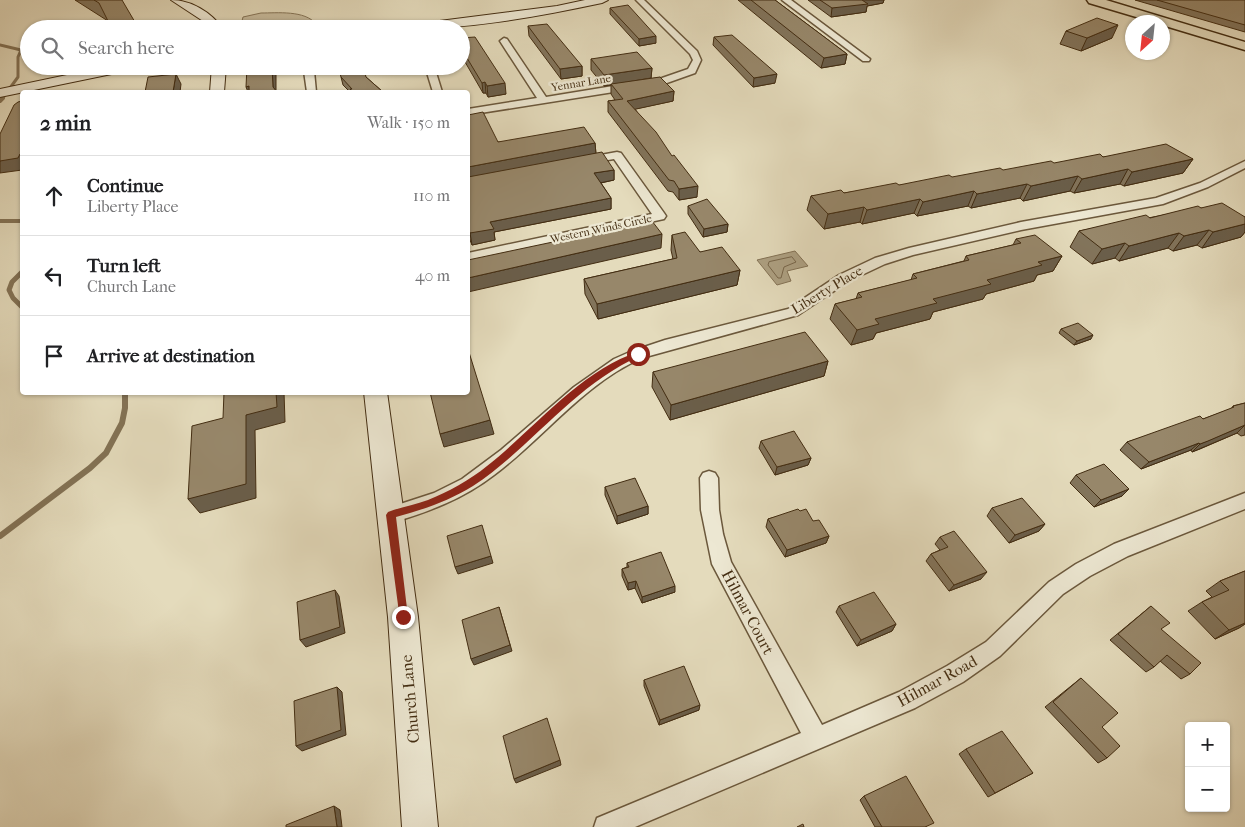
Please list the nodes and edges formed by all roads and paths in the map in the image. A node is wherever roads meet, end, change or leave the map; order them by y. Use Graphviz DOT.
graph roads {
  1 [pos="177,0"];
  2 [pos="602,0"];
  3 [pos="640,0"];
  4 [pos="786,0"];
  5 [pos="1094,0"];
  6 [pos="210,20"];
  7 [pos="470,21"];
  8 [pos="504,41"];
  9 [pos="1245,46"];
  10 [pos="866,59"];
  11 [pos="87,75"];
  12 [pos="218,75"];
  13 [pos="310,75"];
  14 [pos="432,75"];
  15 [pos="217,90"];
  16 [pos="312,90"];
  17 [pos="437,90"];
  18 [pos="0,93"];
  19 [pos="544,100"];
  20 [pos="470,112"];
  21 [pos="570,163"];
  22 [pos="1245,164"];
  23 [pos="470,257"];
  24 [pos="375,395"];
  25 [pos="709,478"];
  26 [pos="1245,501"];
  27 [pos="391,515"];
  28 [pos="816,737"];
  29 [pos="420,827"];
  30 [pos="606,827"];
  1 -- 6 [label="street"];
  2 -- 7 [label="street"];
  3 -- 19 [label="street, Yennar Lane"];
  4 -- 10 [label="street"];
  5 -- 9 [label="main road"];
  8 -- 19 [label="street"];
  11 -- 18 [label="street"];
  12 -- 15 [label="street"];
  13 -- 16 [label="street"];
  14 -- 17 [label="street"];
  19 -- 20 [label="street, Yennar Lane"];
  21 -- 23 [label="street, Western Winds Circle"];
  22 -- 27 [label="street, Liberty Place"];
  24 -- 27 [label="street, Church Lane"];
  25 -- 28 [label="street, Hilmar Court"];
  26 -- 28 [label="street, Hilmar Road"];
  27 -- 29 [label="street, Church Lane"];
  28 -- 30 [label="street, Hilmar Road"];
}
